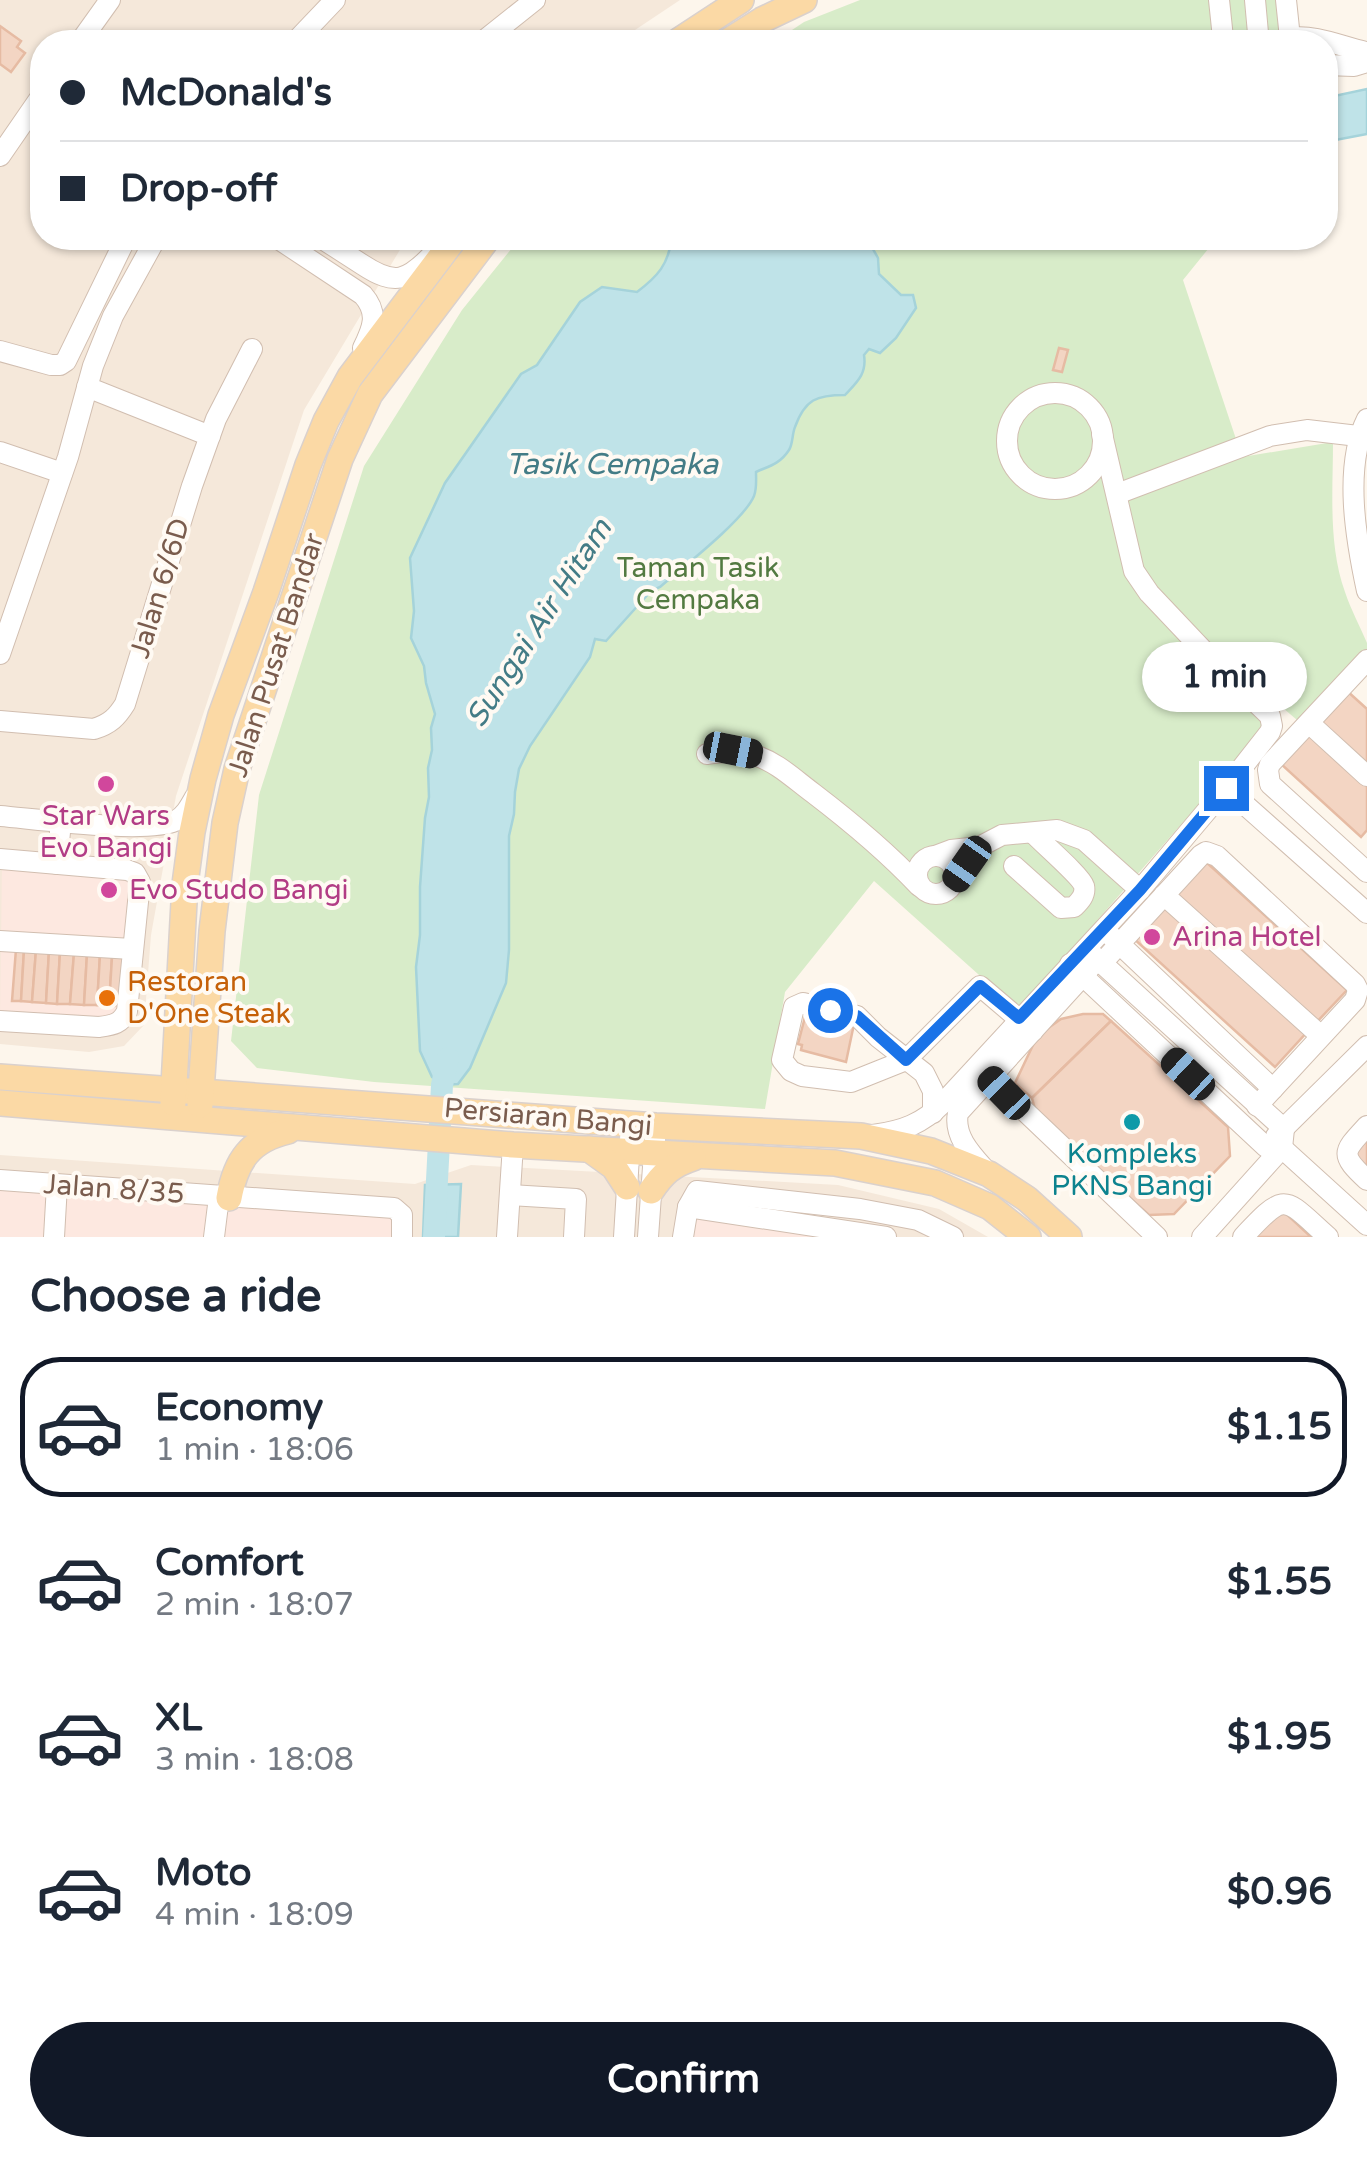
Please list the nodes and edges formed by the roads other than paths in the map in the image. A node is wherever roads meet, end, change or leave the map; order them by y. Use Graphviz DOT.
graph roads {
  1 [pos="110,0"];
  2 [pos="334,0"];
  3 [pos="536,0"];
  4 [pos="741,0"];
  5 [pos="804,0"];
  6 [pos="1220,0"];
  7 [pos="1256,0"];
  8 [pos="1286,0"];
  9 [pos="89,30"];
  10 [pos="306,30"];
  11 [pos="497,30"];
  12 [pos="696,30"];
  13 [pos="746,30"];
  14 [pos="1222,30"];
  15 [pos="1258,30"];
  16 [pos="1288,30"];
  17 [pos="1338,45"];
  18 [pos="1367,57"];
  19 [pos="1338,65"];
  20 [pos="30,113"];
  21 [pos="0,156"];
  22 [pos="120,250"];
  23 [pos="149,250"];
  24 [pos="295,250"];
  25 [pos="339,250"];
  26 [pos="439,250"];
  27 [pos="443,250"];
  28 [pos="479,250"];
  29 [pos="252,349"];
  30 [pos="0,351"];
  31 [pos="350,377"];
  32 [pos="88,388"];
  33 [pos="1363,427"];
  34 [pos="1102,434"];
  35 [pos="210,436"];
  36 [pos="0,452"];
  37 [pos="62,473"];
  38 [pos="1081,480"];
  39 [pos="1117,494"];
  40 [pos="1367,591"];
  41 [pos="10,595"];
  42 [pos="0,654"];
  43 [pos="1362,675"];
  44 [pos="0,722"];
  45 [pos="1308,723"];
  46 [pos="707,754"];
  47 [pos="1367,776"];
  48 [pos="203,779"];
  49 [pos="1226,788"];
  50 [pos="0,816"];
  51 [pos="61,820"];
  52 [pos="145,826"];
  53 [pos="1033,833"];
  54 [pos="1367,840"];
  55 [pos="979,847"];
  56 [pos="887,852"];
  57 [pos="932,856"];
  58 [pos="0,859"];
  59 [pos="58,864"];
  60 [pos="1359,865"];
  61 [pos="1014,866"];
  62 [pos="955,881"];
  63 [pos="184,884"];
  64 [pos="920,886"];
  65 [pos="1140,890"];
  66 [pos="1164,896"];
  67 [pos="1367,913"];
  68 [pos="0,941"];
  69 [pos="1120,944"];
  70 [pos="132,949"];
  71 [pos="1088,961"];
  72 [pos="0,1021"];
  73 [pos="1026,1024"];
  74 [pos="178,1025"];
  75 [pos="204,1027"];
  76 [pos="1321,1036"];
  77 [pos="878,1037"];
  78 [pos="1367,1046"];
  79 [pos="906,1060"];
  80 [pos="869,1075"];
  81 [pos="0,1076"];
  82 [pos="990,1078"];
  83 [pos="125,1087"];
  84 [pos="174,1089"];
  85 [pos="1273,1089"];
  86 [pos="201,1091"];
  87 [pos="243,1094"];
  88 [pos="0,1103"];
  89 [pos="1257,1106"];
  90 [pos="945,1109"];
  91 [pos="172,1118"];
  92 [pos="199,1120"];
  93 [pos="644,1125"];
  94 [pos="1367,1126"];
  95 [pos="298,1128"];
  96 [pos="861,1136"];
  97 [pos="1277,1141"];
  98 [pos="513,1145"];
  99 [pos="589,1149"];
  100 [pos="642,1152"];
  101 [pos="702,1155"];
  102 [pos="989,1174"];
  103 [pos="0,1180"];
  104 [pos="1367,1180"];
  105 [pos="1320,1183"];
  106 [pos="57,1185"];
  107 [pos="639,1189"];
  108 [pos="510,1195"];
  109 [pos="224,1197"];
  110 [pos="688,1207"];
  111 [pos="1367,1225"];
  112 [pos="403,1228"];
  113 [pos="1321,1231"];
  114 [pos="54,1237"];
  115 [pos="214,1237"];
  116 [pos="226,1237"];
  117 [pos="507,1237"];
  118 [pos="574,1237"];
  119 [pos="624,1237"];
  120 [pos="648,1237"];
  121 [pos="683,1237"];
  122 [pos="886,1237"];
  123 [pos="952,1237"];
  124 [pos="1028,1237"];
  125 [pos="1069,1237"];
  126 [pos="1157,1237"];
  127 [pos="1184,1237"];
  128 [pos="1202,1237"];
  129 [pos="1243,1237"];
  1 -- 9 [label="street"];
  2 -- 10 [label="street"];
  3 -- 11 [label="street"];
  4 -- 12 [label="main road"];
  5 -- 13 [label="main road"];
  6 -- 14 [label="street"];
  7 -- 15 [label="street"];
  8 -- 16 [label="street"];
  17 -- 18 [label="street"];
  18 -- 19 [label="street"];
  20 -- 21 [label="street"];
  22 -- 30 [label="street"];
  23 -- 32 [label="street"];
  24 -- 31 [label="street"];
  25 -- 26 [label="street"];
  27 -- 31 [label="main road, Jalan Pusat Bandar"];
  28 -- 75 [label="main road, Jalan Pusat Bandar"];
  29 -- 35 [label="street, Jalan 6/6D"];
  31 -- 48 [label="main road, Jalan Pusat Bandar"];
  32 -- 35 [label="street"];
  32 -- 37 [label="street"];
  33 -- 39 [label="street"];
  33 -- 40 [label="street"];
  34 -- 38 [label="street"];
  34 -- 38 [label="street"];
  34 -- 39 [label="street"];
  35 -- 44 [label="street, Jalan 6/6D"];
  36 -- 37 [label="street"];
  37 -- 41 [label="street"];
  38 -- 39 [label="street"];
  39 -- 49 [label="street"];
  41 -- 42 [label="street"];
  43 -- 45 [label="street"];
  45 -- 47 [label="street"];
  45 -- 60 [label="street"];
  46 -- 56 [label="street"];
  48 -- 52 [label="street, Jalan Pusat Bandar"];
  48 -- 63 [label="main road, Jalan Pusat Bandar"];
  49 -- 65 [label="street"];
  49 -- 67 [label="street"];
  50 -- 51 [label="street, Jalan Pusat Bandar"];
  51 -- 52 [label="street, Jalan Pusat Bandar"];
  51 -- 59 [label="street"];
  52 -- 63 [label="street, Jalan Pusat Bandar"];
  53 -- 55 [label="street"];
  53 -- 61 [label="street"];
  53 -- 65 [label="street"];
  54 -- 60 [label="street"];
  55 -- 57 [label="street"];
  55 -- 62 [label="street"];
  56 -- 57 [label="street"];
  56 -- 64 [label="street"];
  57 -- 62 [label="street"];
  57 -- 64 [label="street"];
  58 -- 59 [label="street"];
  59 -- 70 [label="street"];
  62 -- 64 [label="street"];
  63 -- 74 [label="main road, Jalan Pusat Bandar"];
  65 -- 71 [label="street"];
  66 -- 69 [label="street"];
  66 -- 76 [label="street"];
  66 -- 76 [label="street"];
  68 -- 70 [label="street"];
  69 -- 71 [label="street"];
  69 -- 85 [label="street"];
  70 -- 72 [label="street"];
  71 -- 73 [label="street"];
  71 -- 89 [label="street"];
  71 -- 97 [label="street"];
  73 -- 79 [label="street"];
  73 -- 82 [label="street"];
  73 -- 90 [label="street"];
  74 -- 83 [label="main road"];
  74 -- 84 [label="main road, Jalan Pusat Bandar"];
  75 -- 86 [label="main road, Jalan Pusat Bandar"];
  75 -- 87 [label="main road"];
  76 -- 85 [label="street"];
  77 -- 79 [label="street"];
  77 -- 80 [label="street"];
  77 -- 80 [label="street"];
  78 -- 97 [label="street"];
  79 -- 80 [label="street"];
  79 -- 90 [label="street"];
  81 -- 83 [label="main road, Persiaran Bangi"];
  82 -- 90 [label="street"];
  82 -- 126 [label="street"];
  83 -- 84 [label="main road, Persiaran Bangi"];
  84 -- 86 [label="main road, Persiaran Bangi"];
  84 -- 91 [label="main road, Jalan Pusat Bandar"];
  85 -- 89 [label="street"];
  86 -- 87 [label="main road, Persiaran Bangi"];
  86 -- 92 [label="main road, Jalan Pusat Bandar"];
  87 -- 93 [label="main road, Persiaran Bangi"];
  88 -- 91 [label="main road, Persiaran Bangi"];
  89 -- 97 [label="street"];
  90 -- 96 [label="street"];
  90 -- 102 [label="street"];
  91 -- 92 [label="main road, Persiaran Bangi"];
  92 -- 95 [label="main road, Persiaran Bangi"];
  93 -- 96 [label="main road, Persiaran Bangi"];
  93 -- 100 [label="street"];
  94 -- 104 [label="street"];
  95 -- 98 [label="main road, Persiaran Bangi"];
  95 -- 109 [label="main road"];
  96 -- 102 [label="main road, Persiaran Bangi"];
  97 -- 105 [label="street"];
  97 -- 127 [label="street"];
  97 -- 128 [label="street"];
  98 -- 99 [label="main road, Persiaran Bangi"];
  98 -- 108 [label="street"];
  99 -- 100 [label="main road, Persiaran Bangi"];
  99 -- 107 [label="main road"];
  100 -- 101 [label="main road, Persiaran Bangi"];
  100 -- 107 [label="street"];
  101 -- 107 [label="main road"];
  101 -- 124 [label="main road, Persiaran Bangi"];
  102 -- 125 [label="main road, Persiaran Bangi"];
  103 -- 106 [label="street, Jalan 8/35"];
  105 -- 111 [label="street"];
  105 -- 113 [label="street"];
  106 -- 109 [label="street, Jalan 8/35"];
  106 -- 114 [label="street"];
  107 -- 119 [label="street"];
  107 -- 120 [label="street"];
  108 -- 117 [label="street"];
  108 -- 118 [label="street"];
  109 -- 112 [label="street, Jalan 8/35"];
  109 -- 115 [label="street"];
  109 -- 116 [label="street"];
  110 -- 121 [label="street"];
  110 -- 122 [label="street"];
  110 -- 123 [label="street"];
  113 -- 129 [label="street"];
}
